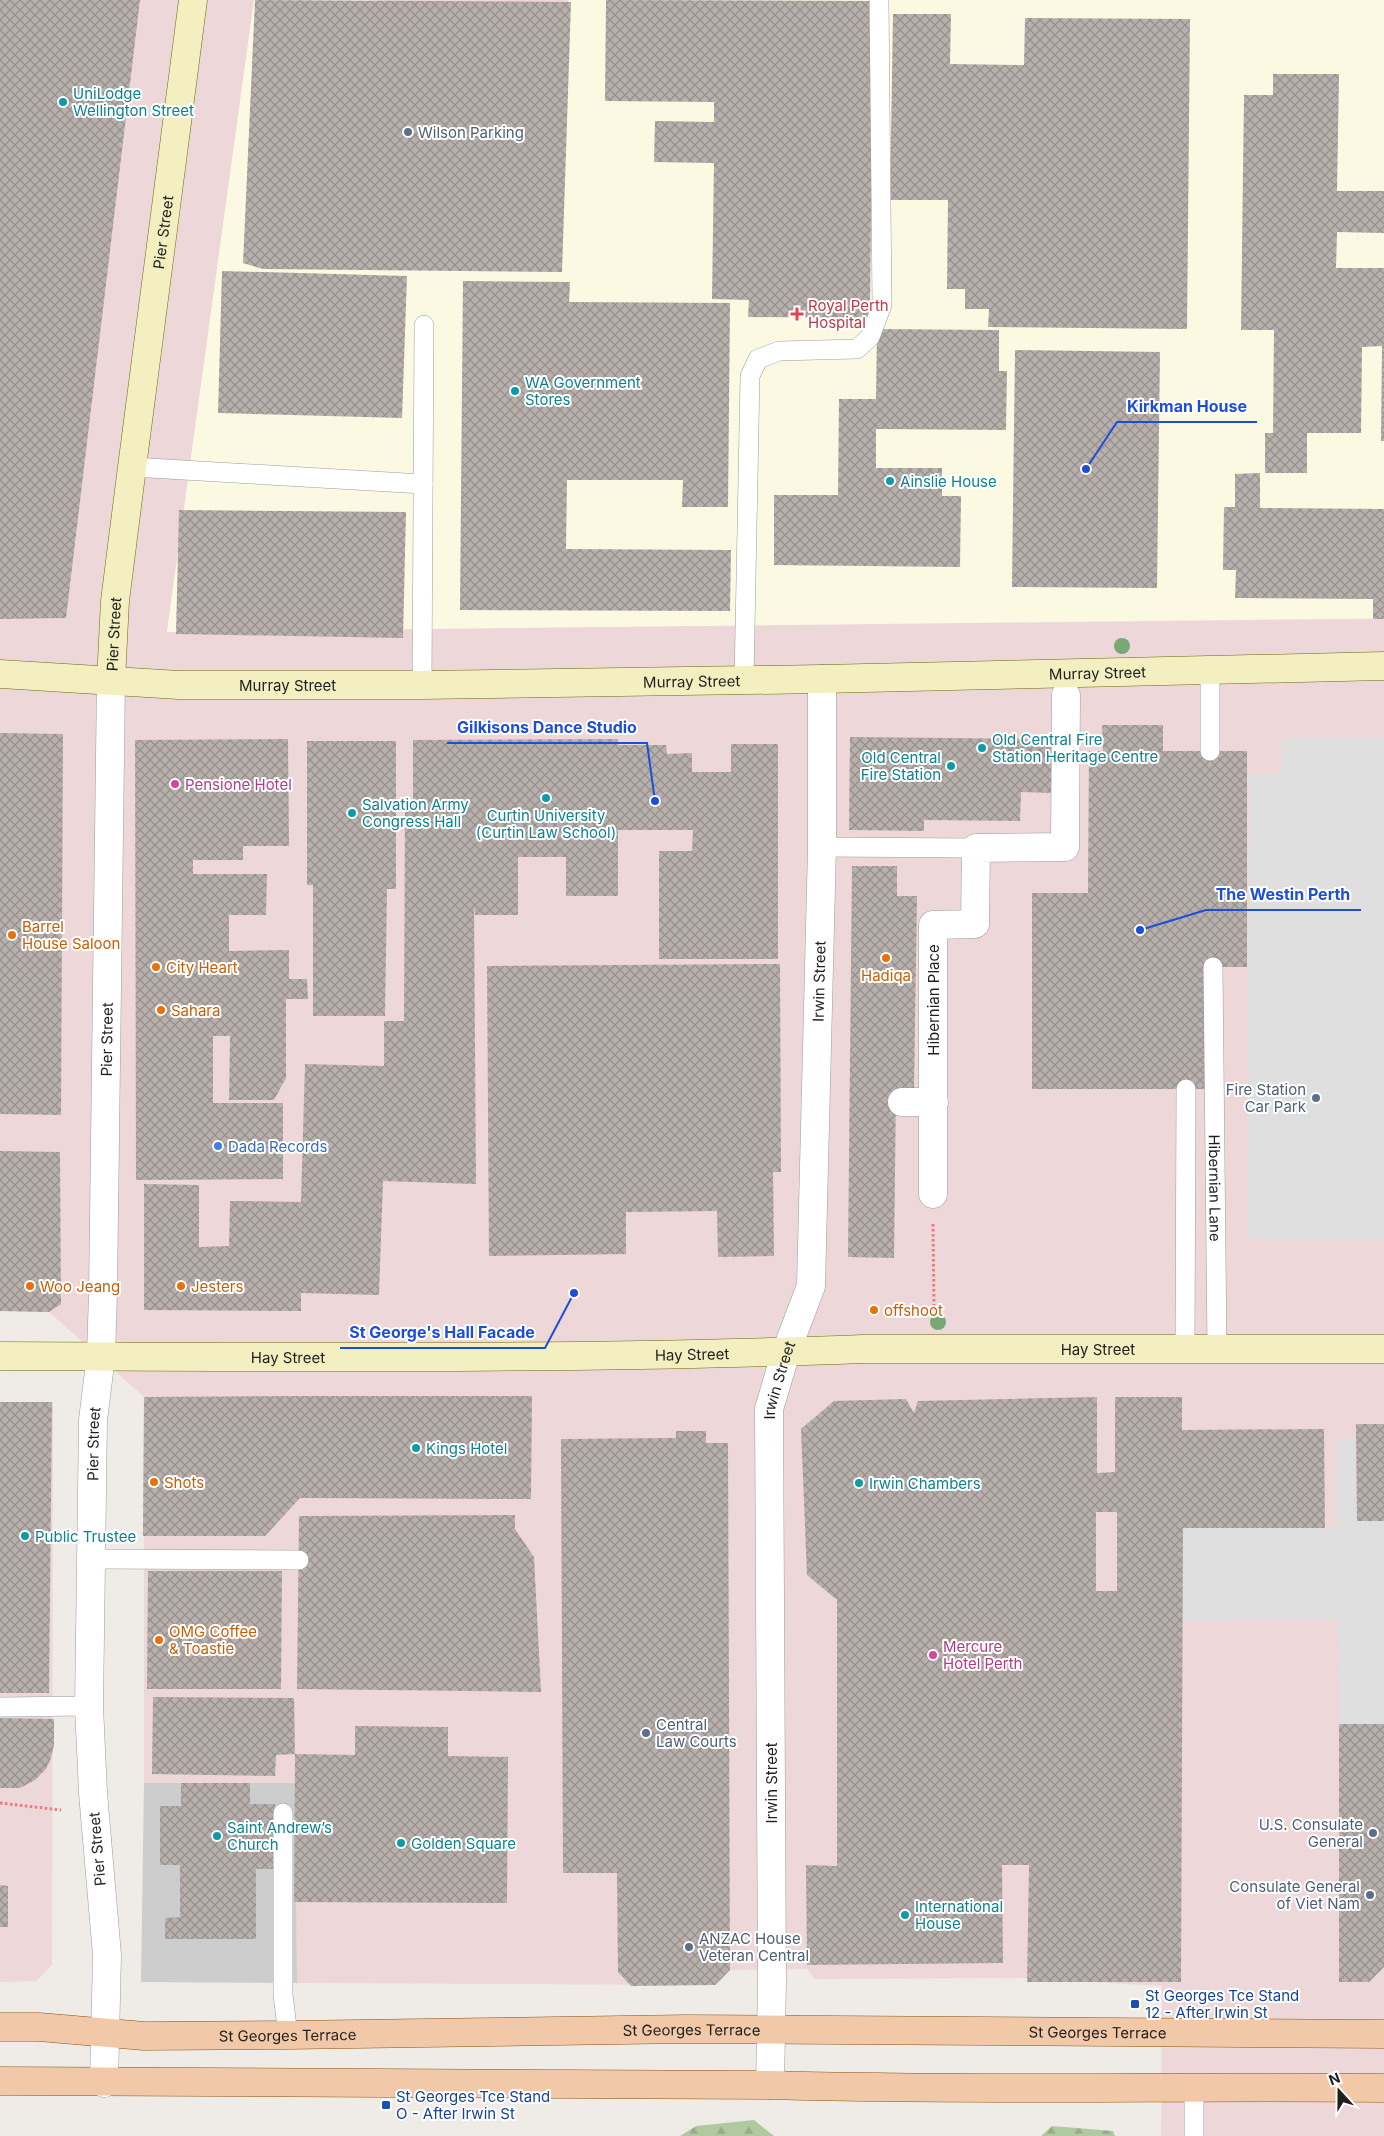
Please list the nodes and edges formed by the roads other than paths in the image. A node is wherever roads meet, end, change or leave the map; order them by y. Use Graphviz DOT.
graph roads {
  1 [pos="193,0"];
  2 [pos="879,0"];
  3 [pos="424,325"];
  4 [pos="132,467"];
  5 [pos="423,484"];
  6 [pos="1384,666"];
  7 [pos="1210,670"];
  8 [pos="0,674"];
  9 [pos="822,679"];
  10 [pos="111,680"];
  11 [pos="744,680"];
  12 [pos="422,685"];
  13 [pos="1066,695"];
  14 [pos="1210,751"];
  15 [pos="822,847"];
  16 [pos="976,848"];
  17 [pos="1213,967"];
  18 [pos="1186,1089"];
  19 [pos="902,1102"];
  20 [pos="934,1102"];
  21 [pos="933,1194"];
  22 [pos="1185,1349"];
  23 [pos="1217,1349"];
  24 [pos="1384,1349"];
  25 [pos="786,1352"];
  26 [pos="0,1356"];
  27 [pos="101,1356"];
  28 [pos="92,1559"];
  29 [pos="299,1560"];
  30 [pos="89,1706"];
  31 [pos="0,1707"];
  32 [pos="284,1813"];
  33 [pos="0,2027"];
  34 [pos="770,2029"];
  35 [pos="104,2032"];
  36 [pos="1384,2034"];
  37 [pos="288,2035"];
  38 [pos="0,2081"];
  39 [pos="104,2083"];
  40 [pos="770,2085"];
  41 [pos="1194,2086"];
  42 [pos="1384,2088"];
  43 [pos="1194,2136"];
  1 -- 4 [label="street, Pier Street"];
  2 -- 11 [label="lane"];
  3 -- 5 [label="lane"];
  4 -- 5 [label="lane"];
  4 -- 10 [label="street, Pier Street"];
  5 -- 12 [label="lane"];
  6 -- 7 [label="street, Murray Street"];
  7 -- 9 [label="street, Murray Street"];
  7 -- 14 [label="lane"];
  8 -- 10 [label="street, Murray Street"];
  9 -- 11 [label="street, Murray Street"];
  9 -- 15 [label="street, Irwin Street"];
  10 -- 12 [label="street, Murray Street"];
  10 -- 27 [label="street, Pier Street"];
  11 -- 12 [label="street, Murray Street"];
  13 -- 16 [label="street"];
  15 -- 16 [label="lane"];
  15 -- 25 [label="street, Irwin Street"];
  16 -- 20 [label="street, Hibernian Place"];
  17 -- 23 [label="lane, Hibernian Lane"];
  18 -- 22 [label="lane, Hibernian Lane"];
  19 -- 20 [label="street"];
  20 -- 21 [label="street, Hibernian Place"];
  22 -- 23 [label="street, Hay Street"];
  22 -- 25 [label="street, Hay Street"];
  23 -- 24 [label="street, Hay Street"];
  25 -- 27 [label="street, Hay Street"];
  25 -- 34 [label="street, Irwin Street"];
  26 -- 27 [label="street, Hay Street"];
  27 -- 28 [label="street, Pier Street"];
  28 -- 29 [label="lane"];
  28 -- 30 [label="street, Pier Street"];
  30 -- 31 [label="lane"];
  30 -- 35 [label="street, Pier Street"];
  32 -- 37 [label="lane"];
  33 -- 35 [label="main road, St Georges Terrace"];
  34 -- 36 [label="main road, St Georges Terrace"];
  34 -- 37 [label="main road, St Georges Terrace"];
  34 -- 40 [label="street, Irwin Street"];
  35 -- 37 [label="main road, St Georges Terrace"];
  35 -- 39 [label="street, Pier Street"];
  38 -- 39 [label="main road"];
  39 -- 40 [label="main road"];
  40 -- 41 [label="main road"];
  41 -- 42 [label="main road"];
  41 -- 43 [label="lane"];
}
